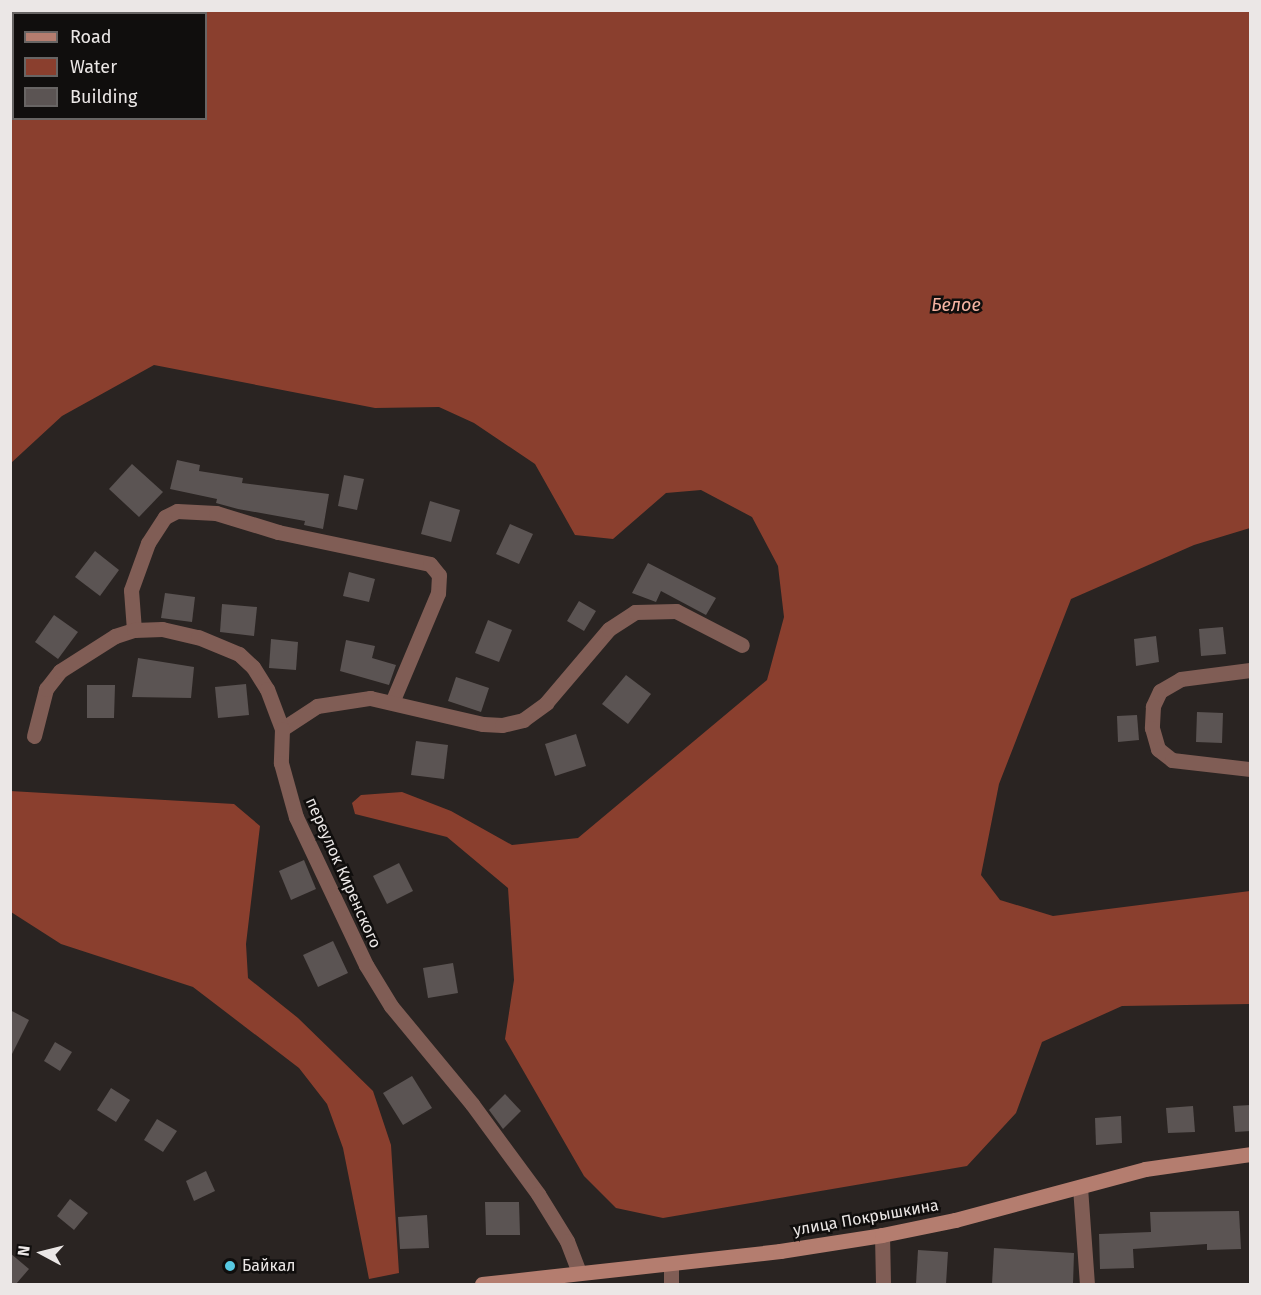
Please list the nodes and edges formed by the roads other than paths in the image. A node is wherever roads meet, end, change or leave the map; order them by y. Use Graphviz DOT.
graph roads {
  1 [pos="134,630"];
  2 [pos="742,645"];
  3 [pos="1251,670"];
  4 [pos="393,700"];
  5 [pos="282,729"];
  6 [pos="34,736"];
  7 [pos="1251,769"];
  8 [pos="1251,1154"];
  9 [pos="1080,1187"];
  10 [pos="882,1235"];
  11 [pos="671,1264"];
  12 [pos="579,1273"];
  13 [pos="549,1280"];
  14 [pos="482,1284"];
  15 [pos="671,1284"];
  16 [pos="883,1284"];
  17 [pos="1087,1284"];
  1 -- 4 [label="street"];
  1 -- 5 [label="street, переулок Киренского"];
  1 -- 6 [label="street"];
  2 -- 4 [label="street"];
  3 -- 7 [label="street"];
  4 -- 5 [label="street"];
  5 -- 12 [label="street, переулок Киренского"];
  8 -- 9 [label="street, улица Покрышкина"];
  9 -- 10 [label="street, улица Покрышкина"];
  9 -- 17 [label="street"];
  10 -- 11 [label="street, улица Покрышкина"];
  10 -- 16 [label="street"];
  11 -- 12 [label="street, улица Покрышкина"];
  11 -- 15 [label="street"];
  12 -- 13 [label="street, улица Покрышкина"];
  13 -- 14 [label="street, улица Покрышкина"];
}
